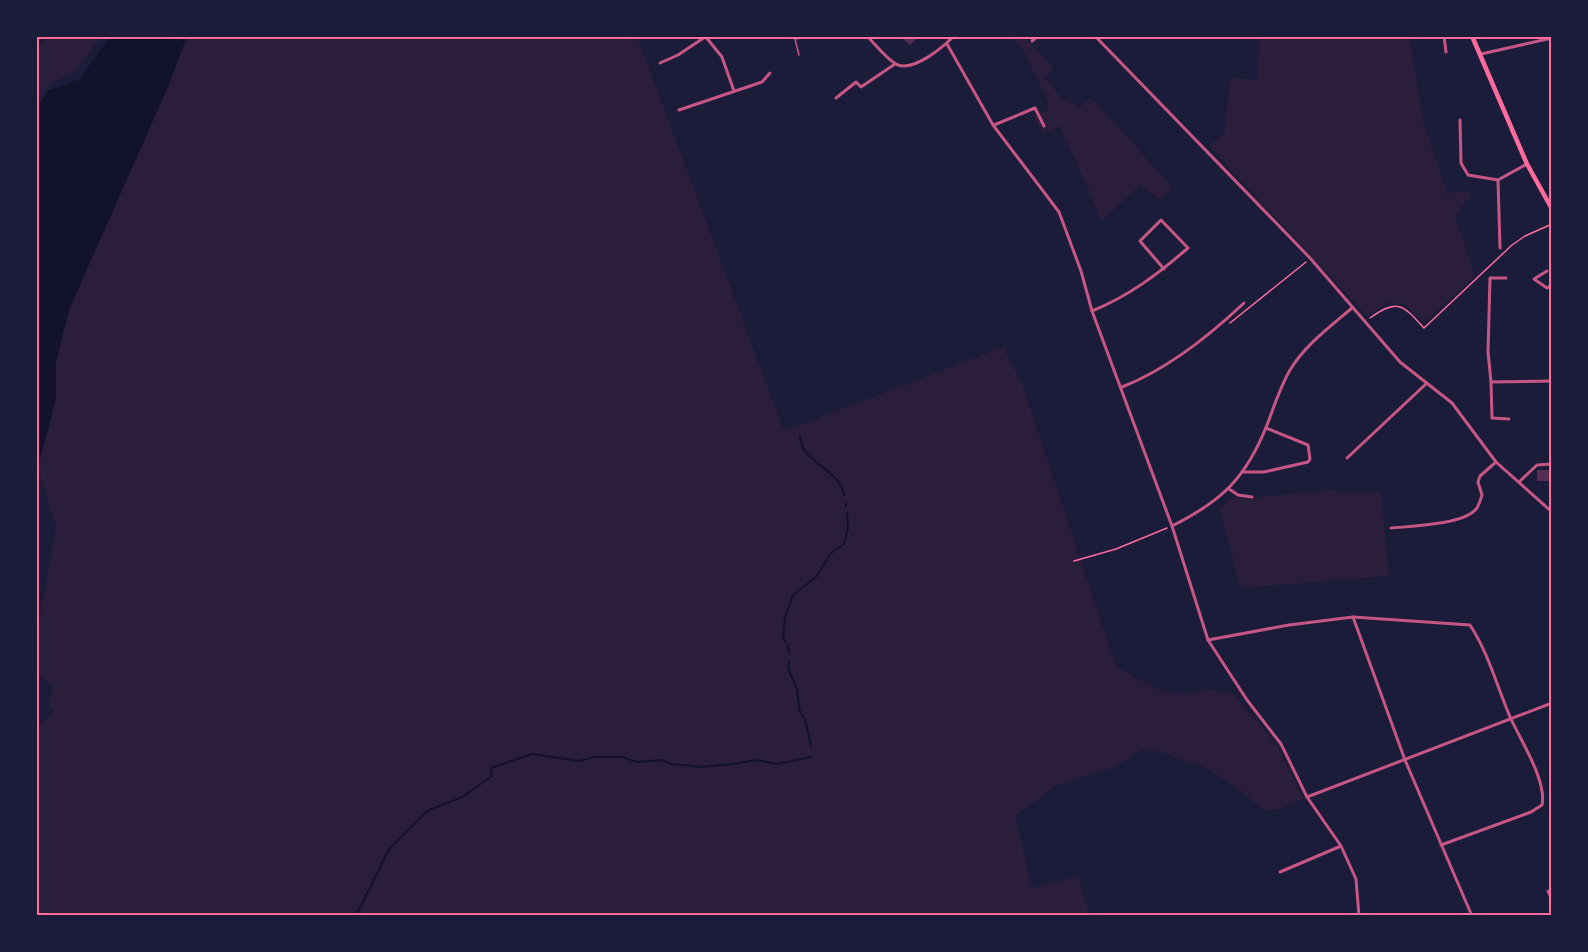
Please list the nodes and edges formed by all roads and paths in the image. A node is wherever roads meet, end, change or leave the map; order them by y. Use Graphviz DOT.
graph roads {
  1 [pos="706,36"];
  2 [pos="815,36"];
  3 [pos="867,36"];
  4 [pos="954,36"];
  5 [pos="1038,36"];
  6 [pos="1095,36"];
  7 [pos="1444,36"];
  8 [pos="1472,36"];
  9 [pos="1552,38"];
  10 [pos="1032,41"];
  11 [pos="947,44"];
  12 [pos="1446,52"];
  13 [pos="1479,54"];
  14 [pos="799,55"];
  15 [pos="660,63"];
  16 [pos="895,64"];
  17 [pos="770,73"];
  18 [pos="734,91"];
  19 [pos="836,98"];
  20 [pos="679,110"];
  21 [pos="1460,120"];
  22 [pos="993,125"];
  23 [pos="1044,126"];
  24 [pos="1527,164"];
  25 [pos="1498,180"];
  26 [pos="1552,209"];
  27 [pos="1552,224"];
  28 [pos="1500,248"];
  29 [pos="1310,258"];
  30 [pos="1164,269"];
  31 [pos="1547,271"];
  32 [pos="1506,278"];
  33 [pos="1552,285"];
  34 [pos="1244,303"];
  35 [pos="1352,308"];
  36 [pos="1092,311"];
  37 [pos="1366,321"];
  38 [pos="1230,324"];
  39 [pos="1552,381"];
  40 [pos="1491,382"];
  41 [pos="1427,383"];
  42 [pos="1122,387"];
  43 [pos="1509,419"];
  44 [pos="1266,428"];
  45 [pos="1347,458"];
  46 [pos="1496,462"];
  47 [pos="1552,464"];
  48 [pos="1242,472"];
  49 [pos="1519,482"];
  50 [pos="1229,489"];
  51 [pos="1252,497"];
  52 [pos="1552,512"];
  53 [pos="1172,526"];
  54 [pos="1391,528"];
  55 [pos="1074,561"];
  56 [pos="1353,617"];
  57 [pos="1208,640"];
  58 [pos="1552,703"];
  59 [pos="1511,719"];
  60 [pos="1405,760"];
  61 [pos="1307,797"];
  62 [pos="1341,846"];
  63 [pos="1442,846"];
  64 [pos="1280,872"];
  65 [pos="1548,891"];
  66 [pos="1552,900"];
  67 [pos="1359,916"];
  68 [pos="1472,916"];
  1 -- 15 [label="street"];
  1 -- 18 [label="street"];
  2 -- 14 [label="lane"];
  3 -- 16 [label="street"];
  4 -- 11 [label="street"];
  5 -- 10 [label="street"];
  6 -- 29 [label="street"];
  7 -- 12 [label="street"];
  8 -- 13 [label="main road"];
  9 -- 13 [label="street"];
  11 -- 16 [label="street"];
  11 -- 22 [label="street"];
  13 -- 24 [label="main road"];
  16 -- 19 [label="street"];
  17 -- 18 [label="street"];
  18 -- 20 [label="street"];
  21 -- 25 [label="street"];
  22 -- 23 [label="street"];
  22 -- 36 [label="street"];
  24 -- 25 [label="street"];
  24 -- 26 [label="main road"];
  25 -- 28 [label="street"];
  27 -- 37 [label="path"];
  29 -- 35 [label="street"];
  29 -- 38 [label="path"];
  30 -- 30 [label="street"];
  30 -- 36 [label="street"];
  31 -- 33 [label="street"];
  32 -- 40 [label="street"];
  34 -- 42 [label="street"];
  35 -- 37 [label="street"];
  35 -- 44 [label="street"];
  36 -- 42 [label="street"];
  37 -- 41 [label="street"];
  39 -- 40 [label="street"];
  40 -- 43 [label="street"];
  41 -- 45 [label="street"];
  41 -- 46 [label="street"];
  42 -- 53 [label="street"];
  44 -- 48 [label="street"];
  44 -- 48 [label="street"];
  46 -- 49 [label="street"];
  46 -- 54 [label="street"];
  47 -- 49 [label="street"];
  48 -- 50 [label="street"];
  49 -- 52 [label="street"];
  50 -- 51 [label="street"];
  50 -- 53 [label="street"];
  53 -- 55 [label="path"];
  53 -- 57 [label="street"];
  56 -- 57 [label="street"];
  56 -- 59 [label="street"];
  56 -- 60 [label="street"];
  57 -- 61 [label="street"];
  58 -- 59 [label="street"];
  59 -- 60 [label="street"];
  59 -- 63 [label="street"];
  60 -- 61 [label="street"];
  60 -- 63 [label="street"];
  61 -- 62 [label="street"];
  62 -- 64 [label="street"];
  62 -- 67 [label="street"];
  63 -- 68 [label="street"];
  65 -- 66 [label="street"];
}
